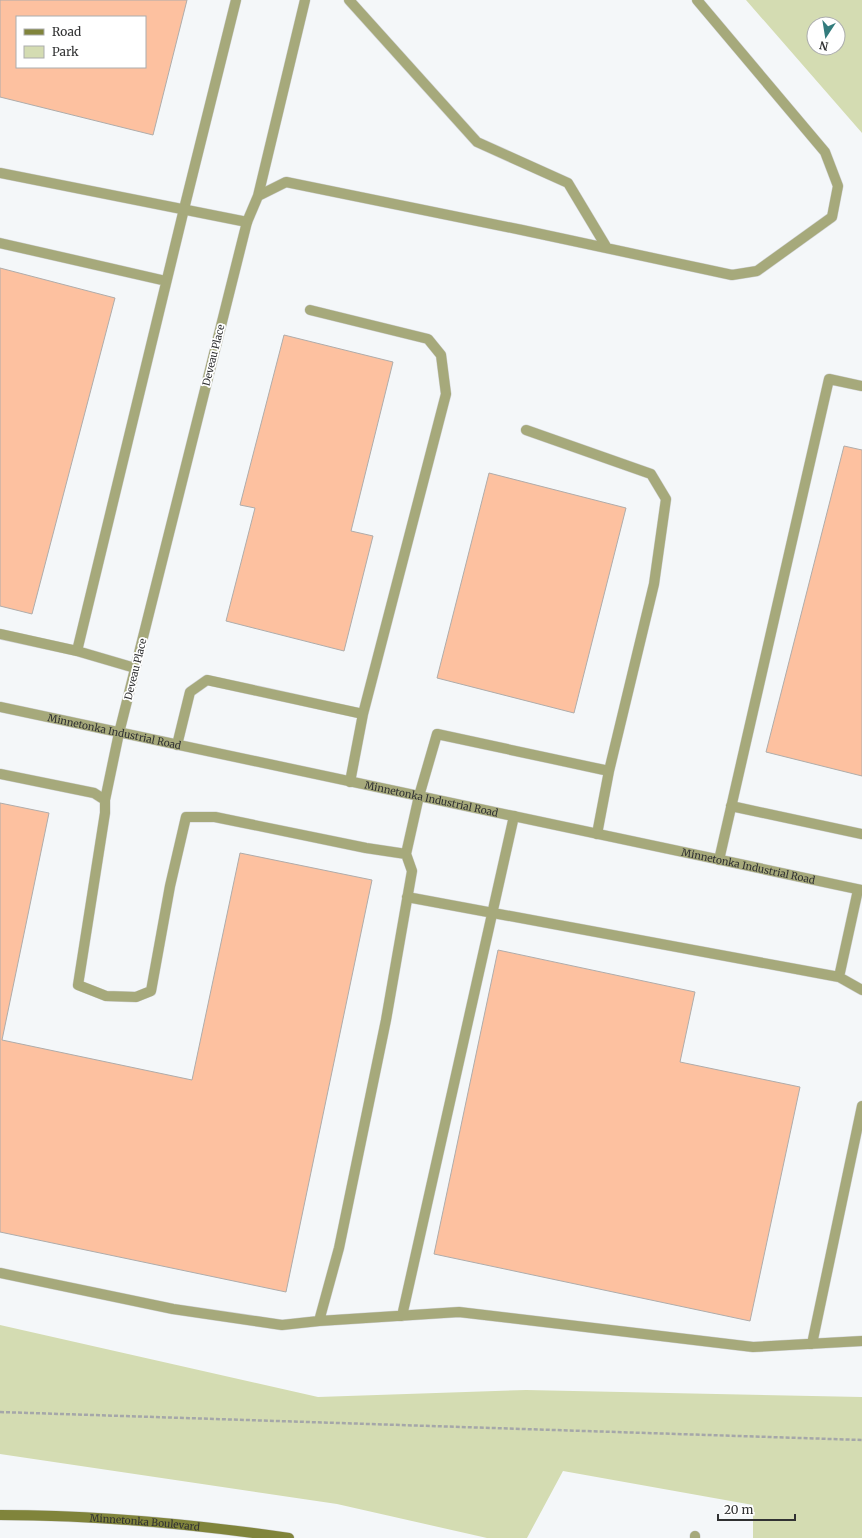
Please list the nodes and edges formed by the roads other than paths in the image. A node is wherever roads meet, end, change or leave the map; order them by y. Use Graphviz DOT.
graph roads {
  1 [pos="236,0"];
  2 [pos="305,0"];
  3 [pos="349,0"];
  4 [pos="697,0"];
  5 [pos="0,173"];
  6 [pos="258,196"];
  7 [pos="184,209"];
  8 [pos="247,222"];
  9 [pos="0,243"];
  10 [pos="607,248"];
  11 [pos="166,281"];
  12 [pos="310,310"];
  13 [pos="862,386"];
  14 [pos="526,430"];
  15 [pos="0,634"];
  16 [pos="77,651"];
  17 [pos="134,668"];
  18 [pos="0,708"];
  19 [pos="363,714"];
  20 [pos="119,733"];
  21 [pos="177,745"];
  22 [pos="610,771"];
  23 [pos="0,774"];
  24 [pos="350,782"];
  25 [pos="419,796"];
  26 [pos="105,800"];
  27 [pos="731,806"];
  28 [pos="514,816"];
  29 [pos="597,834"];
  30 [pos="862,834"];
  31 [pos="406,854"];
  32 [pos="719,860"];
  33 [pos="860,890"];
  34 [pos="407,897"];
  35 [pos="493,914"];
  36 [pos="839,977"];
  37 [pos="862,990"];
  38 [pos="862,1106"];
  39 [pos="0,1273"];
  40 [pos="402,1316"];
  41 [pos="319,1321"];
  42 [pos="862,1341"];
  43 [pos="812,1344"];
  44 [pos="0,1515"];
  45 [pos="229,1534"];
  46 [pos="267,1536"];
  47 [pos="288,1538"];
  1 -- 7 [label="street"];
  2 -- 6 [label="street, Deveau Place"];
  3 -- 10 [label="street"];
  4 -- 10 [label="street"];
  5 -- 7 [label="street"];
  6 -- 8 [label="street, Deveau Place"];
  6 -- 10 [label="street"];
  7 -- 8 [label="street"];
  7 -- 11 [label="street"];
  8 -- 17 [label="street, Deveau Place"];
  9 -- 11 [label="street"];
  11 -- 16 [label="street"];
  12 -- 19 [label="street"];
  13 -- 27 [label="street"];
  14 -- 22 [label="street"];
  15 -- 16 [label="street"];
  16 -- 17 [label="street"];
  17 -- 20 [label="street, Deveau Place"];
  18 -- 20 [label="street, Minnetonka Industrial Road"];
  19 -- 21 [label="street"];
  19 -- 24 [label="street"];
  20 -- 21 [label="street, Minnetonka Industrial Road"];
  20 -- 26 [label="street, Deveau Place"];
  21 -- 24 [label="street, Minnetonka Industrial Road"];
  22 -- 25 [label="street"];
  22 -- 29 [label="street"];
  23 -- 26 [label="street"];
  24 -- 25 [label="street, Minnetonka Industrial Road"];
  25 -- 28 [label="street, Minnetonka Industrial Road"];
  25 -- 31 [label="street"];
  26 -- 31 [label="street, Deveau Place"];
  27 -- 30 [label="street"];
  27 -- 32 [label="street"];
  28 -- 29 [label="street, Minnetonka Industrial Road"];
  28 -- 35 [label="street"];
  29 -- 32 [label="street, Minnetonka Industrial Road"];
  31 -- 34 [label="street"];
  32 -- 33 [label="street, Minnetonka Industrial Road"];
  33 -- 36 [label="street"];
  34 -- 35 [label="street"];
  34 -- 41 [label="street"];
  35 -- 36 [label="street"];
  35 -- 40 [label="street"];
  36 -- 37 [label="street"];
  38 -- 43 [label="street"];
  39 -- 41 [label="street"];
  40 -- 41 [label="street"];
  40 -- 43 [label="street"];
  42 -- 43 [label="street"];
  44 -- 45 [label="main road, Minnetonka Boulevard"];
  45 -- 46 [label="main road, Minnetonka Boulevard"];
  46 -- 47 [label="main road, Minnetonka Boulevard"];
}
